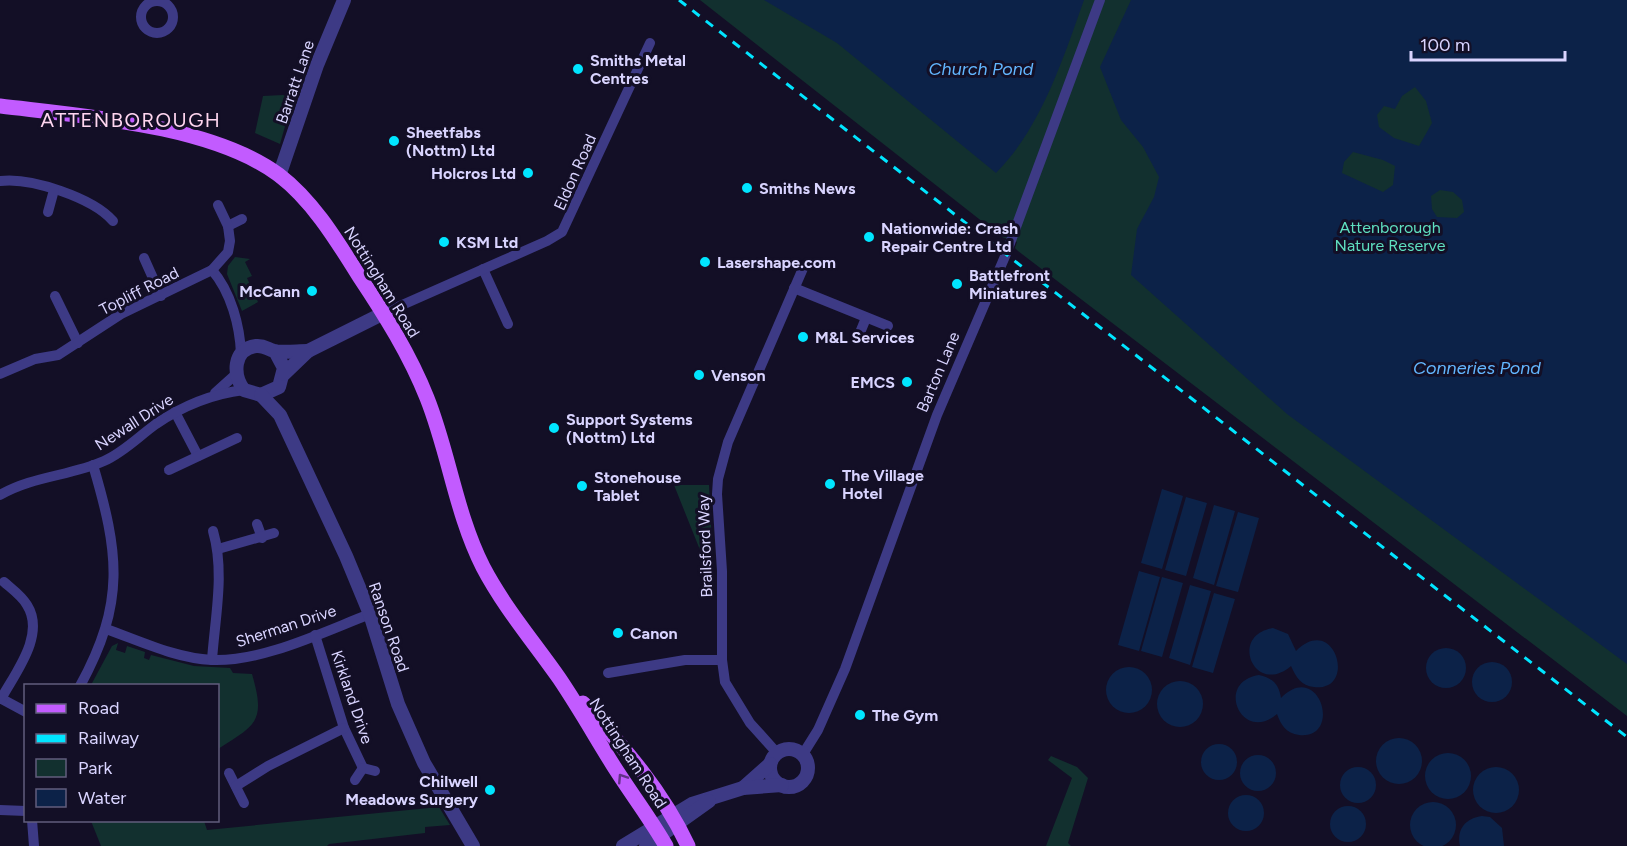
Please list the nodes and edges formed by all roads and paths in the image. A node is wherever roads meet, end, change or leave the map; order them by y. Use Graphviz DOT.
graph roads {
  1 [pos="1100,0"];
  2 [pos="345,1"];
  3 [pos="650,43"];
  4 [pos="0,106"];
  5 [pos="279,176"];
  6 [pos="0,181"];
  7 [pos="54,190"];
  8 [pos="218,205"];
  9 [pos="48,212"];
  10 [pos="242,219"];
  11 [pos="113,221"];
  12 [pos="228,226"];
  13 [pos="144,258"];
  14 [pos="804,266"];
  15 [pos="483,269"];
  16 [pos="212,270"];
  17 [pos="794,288"];
  18 [pos="55,296"];
  19 [pos="161,296"];
  20 [pos="384,313"];
  21 [pos="866,318"];
  22 [pos="508,324"];
  23 [pos="888,326"];
  24 [pos="240,328"];
  25 [pos="857,340"];
  26 [pos="78,343"];
  27 [pos="256,346"];
  28 [pos="274,351"];
  29 [pos="308,351"];
  30 [pos="241,354"];
  31 [pos="0,374"];
  32 [pos="235,375"];
  33 [pos="281,380"];
  34 [pos="244,390"];
  35 [pos="215,393"];
  36 [pos="261,395"];
  37 [pos="175,412"];
  38 [pos="280,416"];
  39 [pos="237,438"];
  40 [pos="198,456"];
  41 [pos="93,465"];
  42 [pos="169,470"];
  43 [pos="0,495"];
  44 [pos="257,524"];
  45 [pos="213,531"];
  46 [pos="274,533"];
  47 [pos="262,538"];
  48 [pos="218,549"];
  49 [pos="12,572"];
  50 [pos="2,584"];
  51 [pos="370,614"];
  52 [pos="106,629"];
  53 [pos="315,635"];
  54 [pos="212,660"];
  55 [pos="722,660"];
  56 [pos="608,673"];
  57 [pos="560,679"];
  58 [pos="81,684"];
  59 [pos="0,699"];
  60 [pos="24,711"];
  61 [pos="344,729"];
  62 [pos="803,754"];
  63 [pos="774,758"];
  64 [pos="363,768"];
  65 [pos="375,771"];
  66 [pos="229,773"];
  67 [pos="355,780"];
  68 [pos="782,785"];
  69 [pos="236,786"];
  70 [pos="743,788"];
  71 [pos="244,803"];
  72 [pos="0,810"];
  73 [pos="24,811"];
  74 [pos="675,820"];
  75 [pos="32,822"];
  76 [pos="660,836"];
  77 [pos="34,846"];
  78 [pos="472,846"];
  79 [pos="623,846"];
  80 [pos="646,846"];
  81 [pos="688,846"];
  1 -- 62 [label="street, Barton Lane"];
  2 -- 5 [label="street, Barratt Lane"];
  3 -- 15 [label="street, Eldon Road"];
  4 -- 5 [label="main road, Nottingham Road"];
  5 -- 20 [label="main road, Nottingham Road"];
  6 -- 7 [label="street"];
  7 -- 9 [label="street"];
  7 -- 11 [label="street"];
  8 -- 12 [label="street"];
  10 -- 12 [label="street"];
  12 -- 16 [label="street, Topliff Road"];
  13 -- 19 [label="street"];
  14 -- 17 [label="street, Brailsford Way"];
  15 -- 20 [label="street, Eldon Road"];
  15 -- 22 [label="street"];
  16 -- 19 [label="street, Topliff Road"];
  16 -- 24 [label="street"];
  17 -- 21 [label="street"];
  17 -- 55 [label="street, Brailsford Way"];
  18 -- 26 [label="street"];
  19 -- 26 [label="street, Topliff Road"];
  20 -- 29 [label="street"];
  20 -- 57 [label="main road, Nottingham Road"];
  21 -- 23 [label="street"];
  21 -- 25 [label="street"];
  24 -- 27 [label="street"];
  24 -- 30 [label="street"];
  26 -- 31 [label="street, Topliff Road"];
  27 -- 28 [label="street"];
  27 -- 30 [label="street"];
  28 -- 29 [label="street"];
  28 -- 33 [label="street, Ranson Road"];
  29 -- 33 [label="street"];
  30 -- 32 [label="street"];
  32 -- 34 [label="street"];
  32 -- 35 [label="street, Newall Drive"];
  33 -- 36 [label="street"];
  33 -- 38 [label="street, Ranson Road"];
  34 -- 35 [label="street, Newall Drive"];
  34 -- 36 [label="street"];
  35 -- 37 [label="street, Newall Drive"];
  36 -- 38 [label="street, Ranson Road"];
  37 -- 40 [label="street"];
  37 -- 41 [label="street, Newall Drive"];
  38 -- 51 [label="street, Ranson Road"];
  39 -- 40 [label="street"];
  40 -- 42 [label="street"];
  41 -- 43 [label="street, Newall Drive"];
  41 -- 52 [label="street"];
  44 -- 47 [label="street"];
  45 -- 48 [label="street"];
  46 -- 47 [label="street"];
  47 -- 48 [label="street"];
  48 -- 54 [label="street"];
  49 -- 50 [label="street"];
  50 -- 59 [label="street"];
  51 -- 53 [label="street, Sherman Drive"];
  51 -- 78 [label="street, Ranson Road"];
  52 -- 54 [label="street, Sherman Drive"];
  52 -- 58 [label="street"];
  53 -- 54 [label="street, Sherman Drive"];
  53 -- 61 [label="street, Kirkland Drive"];
  55 -- 56 [label="street"];
  55 -- 63 [label="street, Brailsford Way"];
  57 -- 74 [label="main road, Nottingham Road"];
  76 -- 57 [label="main road, Nottingham Road, one-way"];
  59 -- 60 [label="street"];
  61 -- 64 [label="street, Kirkland Drive"];
  61 -- 69 [label="street"];
  62 -- 63 [label="street"];
  62 -- 68 [label="street, Barton Lane"];
  63 -- 68 [label="street"];
  63 -- 70 [label="street, Barton Lane"];
  64 -- 65 [label="street, Kirkland Drive"];
  64 -- 67 [label="street, Kirkland Drive"];
  66 -- 69 [label="street"];
  68 -- 70 [label="street, Barton Lane"];
  69 -- 71 [label="street"];
  70 -- 74 [label="street, Barton Lane"];
  72 -- 73 [label="street"];
  74 -- 76 [label="street, Barton Lane"];
  74 -- 81 [label="main road, Nottingham Road"];
  75 -- 77 [label="street"];
  76 -- 79 [label="street"];
  76 -- 80 [label="street"];
}
